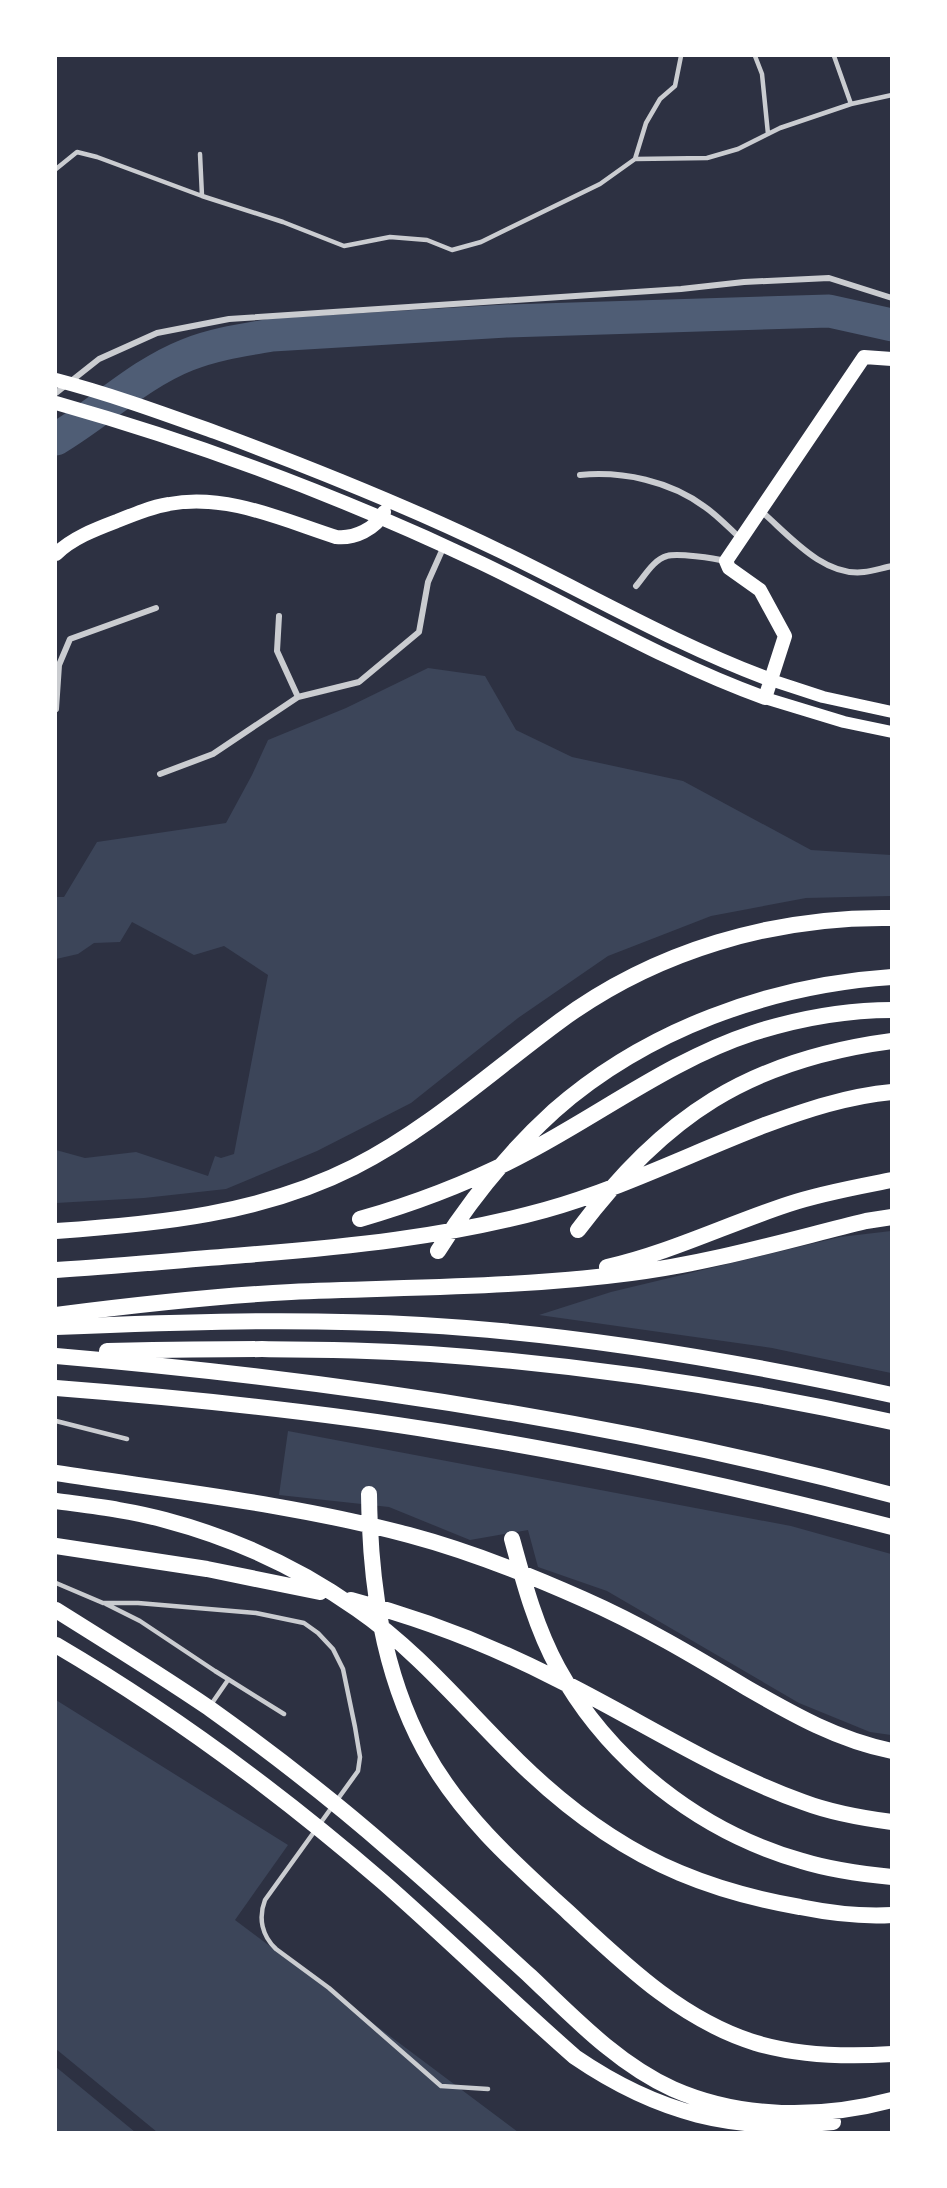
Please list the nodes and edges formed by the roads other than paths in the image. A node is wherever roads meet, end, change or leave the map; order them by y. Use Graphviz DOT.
graph roads {
  1 [pos="681,56"];
  2 [pos="755,56"];
  3 [pos="834,56"];
  4 [pos="891,95"];
  5 [pos="851,104"];
  6 [pos="768,134"];
  7 [pos="200,154"];
  8 [pos="635,159"];
  9 [pos="56,168"];
  10 [pos="202,196"];
  11 [pos="891,298"];
  12 [pos="891,359"];
  13 [pos="60,381"];
  14 [pos="56,393"];
  15 [pos="56,403"];
  16 [pos="580,475"];
  17 [pos="389,500"];
  18 [pos="761,511"];
  19 [pos="381,519"];
  20 [pos="741,539"];
  21 [pos="444,546"];
  22 [pos="56,554"];
  23 [pos="726,561"];
  24 [pos="891,566"];
  25 [pos="636,586"];
  26 [pos="156,608"];
  27 [pos="279,616"];
  28 [pos="771,680"];
  29 [pos="298,697"];
  30 [pos="765,698"];
  31 [pos="56,709"];
  32 [pos="891,712"];
  33 [pos="891,732"];
  34 [pos="160,774"];
  35 [pos="891,918"];
  36 [pos="891,977"];
  37 [pos="891,1010"];
  38 [pos="891,1041"];
  39 [pos="891,1092"];
  40 [pos="891,1180"];
  41 [pos="891,1217"];
  42 [pos="360,1219"];
  43 [pos="578,1230"];
  44 [pos="56,1231"];
  45 [pos="438,1251"];
  46 [pos="56,1270"];
  47 [pos="500,1285"];
  48 [pos="56,1315"];
  49 [pos="56,1327"];
  50 [pos="56,1354"];
  51 [pos="56,1388"];
  52 [pos="891,1395"];
  53 [pos="56,1421"];
  54 [pos="891,1422"];
  55 [pos="127,1439"];
  56 [pos="56,1473"];
  57 [pos="369,1494"];
  58 [pos="891,1495"];
  59 [pos="56,1501"];
  60 [pos="891,1527"];
  61 [pos="512,1539"];
  62 [pos="56,1546"];
  63 [pos="56,1582"];
  64 [pos="103,1602"];
  65 [pos="56,1610"];
  66 [pos="56,1645"];
  67 [pos="228,1680"];
  68 [pos="208,1708"];
  69 [pos="284,1714"];
  70 [pos="891,1751"];
  71 [pos="891,1822"];
  72 [pos="891,1877"];
  73 [pos="891,1915"];
  74 [pos="891,2054"];
  75 [pos="488,2089"];
  76 [pos="891,2100"];
  77 [pos="891,2106"];
  1 -- 8 [label="lane"];
  2 -- 6 [label="lane"];
  3 -- 5 [label="lane"];
  4 -- 5 [label="lane"];
  5 -- 6 [label="lane"];
  6 -- 8 [label="lane"];
  7 -- 10 [label="lane"];
  8 -- 10 [label="lane"];
  9 -- 10 [label="lane"];
  11 -- 14 [label="street"];
  12 -- 18 [label="main road"];
  13 -- 17 [label="main road"];
  15 -- 19 [label="main road"];
  16 -- 20 [label="street"];
  17 -- 19 [label="main road"];
  17 -- 28 [label="main road"];
  18 -- 20 [label="main road"];
  18 -- 24 [label="street"];
  19 -- 21 [label="main road"];
  19 -- 22 [label="main road"];
  20 -- 23 [label="main road"];
  21 -- 29 [label="street"];
  21 -- 30 [label="main road"];
  23 -- 25 [label="street"];
  23 -- 28 [label="main road"];
  26 -- 31 [label="street"];
  27 -- 29 [label="street"];
  28 -- 30 [label="main road"];
  28 -- 32 [label="main road"];
  29 -- 34 [label="street"];
  30 -- 33 [label="main road"];
  35 -- 44 [label="highway"];
  36 -- 45 [label="highway"];
  37 -- 42 [label="highway"];
  38 -- 43 [label="highway"];
  39 -- 46 [label="highway"];
  40 -- 47 [label="highway"];
  41 -- 47 [label="highway"];
  47 -- 48 [label="highway"];
  49 -- 52 [label="highway"];
  50 -- 54 [label="highway"];
  50 -- 58 [label="highway"];
  51 -- 60 [label="highway"];
  53 -- 55 [label="lane"];
  56 -- 70 [label="highway"];
  57 -- 74 [label="highway"];
  59 -- 73 [label="highway"];
  61 -- 72 [label="highway"];
  62 -- 71 [label="highway"];
  63 -- 64 [label="lane"];
  64 -- 67 [label="lane"];
  64 -- 75 [label="lane"];
  65 -- 68 [label="highway"];
  66 -- 77 [label="highway"];
  67 -- 68 [label="lane"];
  67 -- 69 [label="lane"];
  68 -- 76 [label="highway"];
}
